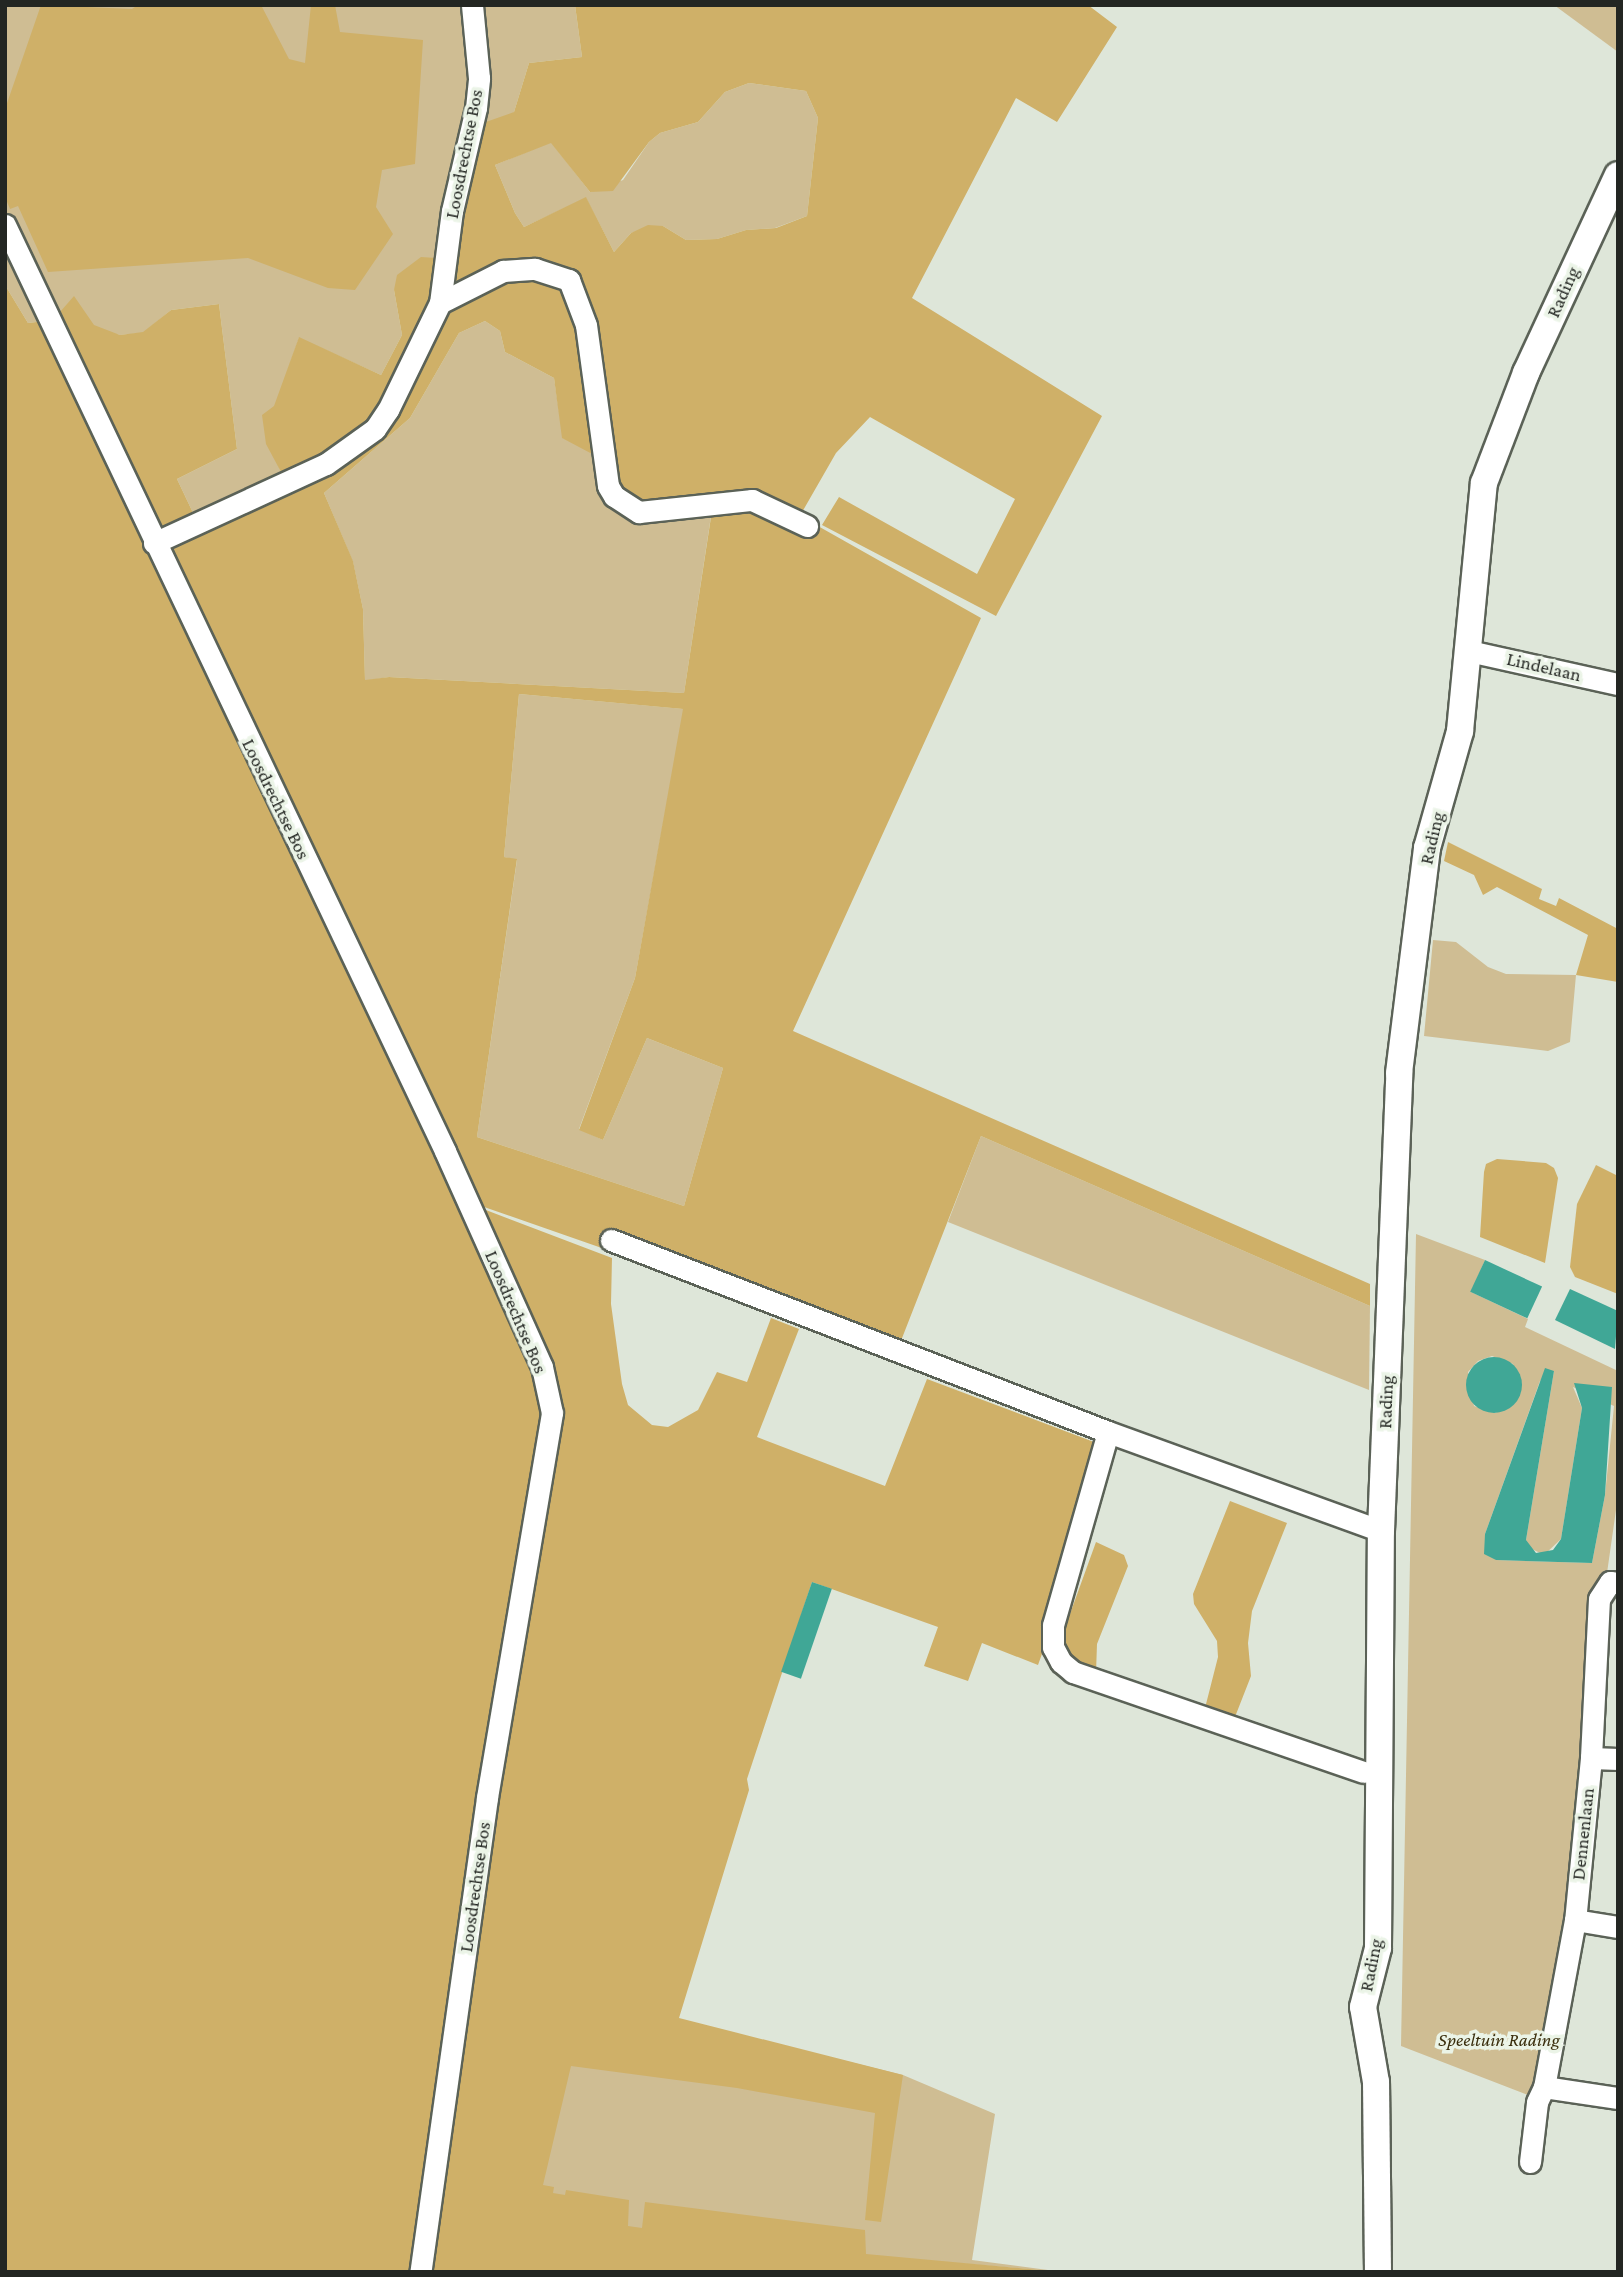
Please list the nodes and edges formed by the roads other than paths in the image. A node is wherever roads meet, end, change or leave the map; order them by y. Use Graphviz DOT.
graph roads {
  1 [pos="472,5"];
  2 [pos="1618,175"];
  3 [pos="1611,201"];
  4 [pos="5,225"];
  5 [pos="440,303"];
  6 [pos="807,526"];
  7 [pos="154,543"];
  8 [pos="1469,651"];
  9 [pos="1618,684"];
  10 [pos="611,1240"];
  11 [pos="1108,1432"];
  12 [pos="1381,1531"];
  13 [pos="1614,1583"];
  14 [pos="1591,1758"];
  15 [pos="1618,1759"];
  16 [pos="1363,1772"];
  17 [pos="1575,1920"];
  18 [pos="1618,1927"];
  19 [pos="1544,2087"];
  20 [pos="1618,2098"];
  21 [pos="1530,2162"];
  22 [pos="420,2272"];
  23 [pos="1378,2272"];
  1 -- 5 [label="street, Loosdrechtse Bos"];
  2 -- 3 [label="main road, Rading"];
  3 -- 8 [label="main road, Rading"];
  4 -- 7 [label="street, Loosdrechtse Bos"];
  5 -- 6 [label="street"];
  5 -- 7 [label="street, Loosdrechtse Bos"];
  7 -- 22 [label="street, Loosdrechtse Bos"];
  8 -- 9 [label="street, Lindelaan"];
  8 -- 12 [label="main road, Rading"];
  10 -- 11 [label="street"];
  11 -- 12 [label="street"];
  11 -- 16 [label="street"];
  12 -- 23 [label="main road, Rading"];
  13 -- 14 [label="street, Dennenlaan"];
  14 -- 15 [label="street"];
  14 -- 17 [label="street, Dennenlaan"];
  17 -- 18 [label="street"];
  17 -- 19 [label="street, Dennenlaan"];
  19 -- 20 [label="street"];
  19 -- 21 [label="street, Dennenlaan"];
}
